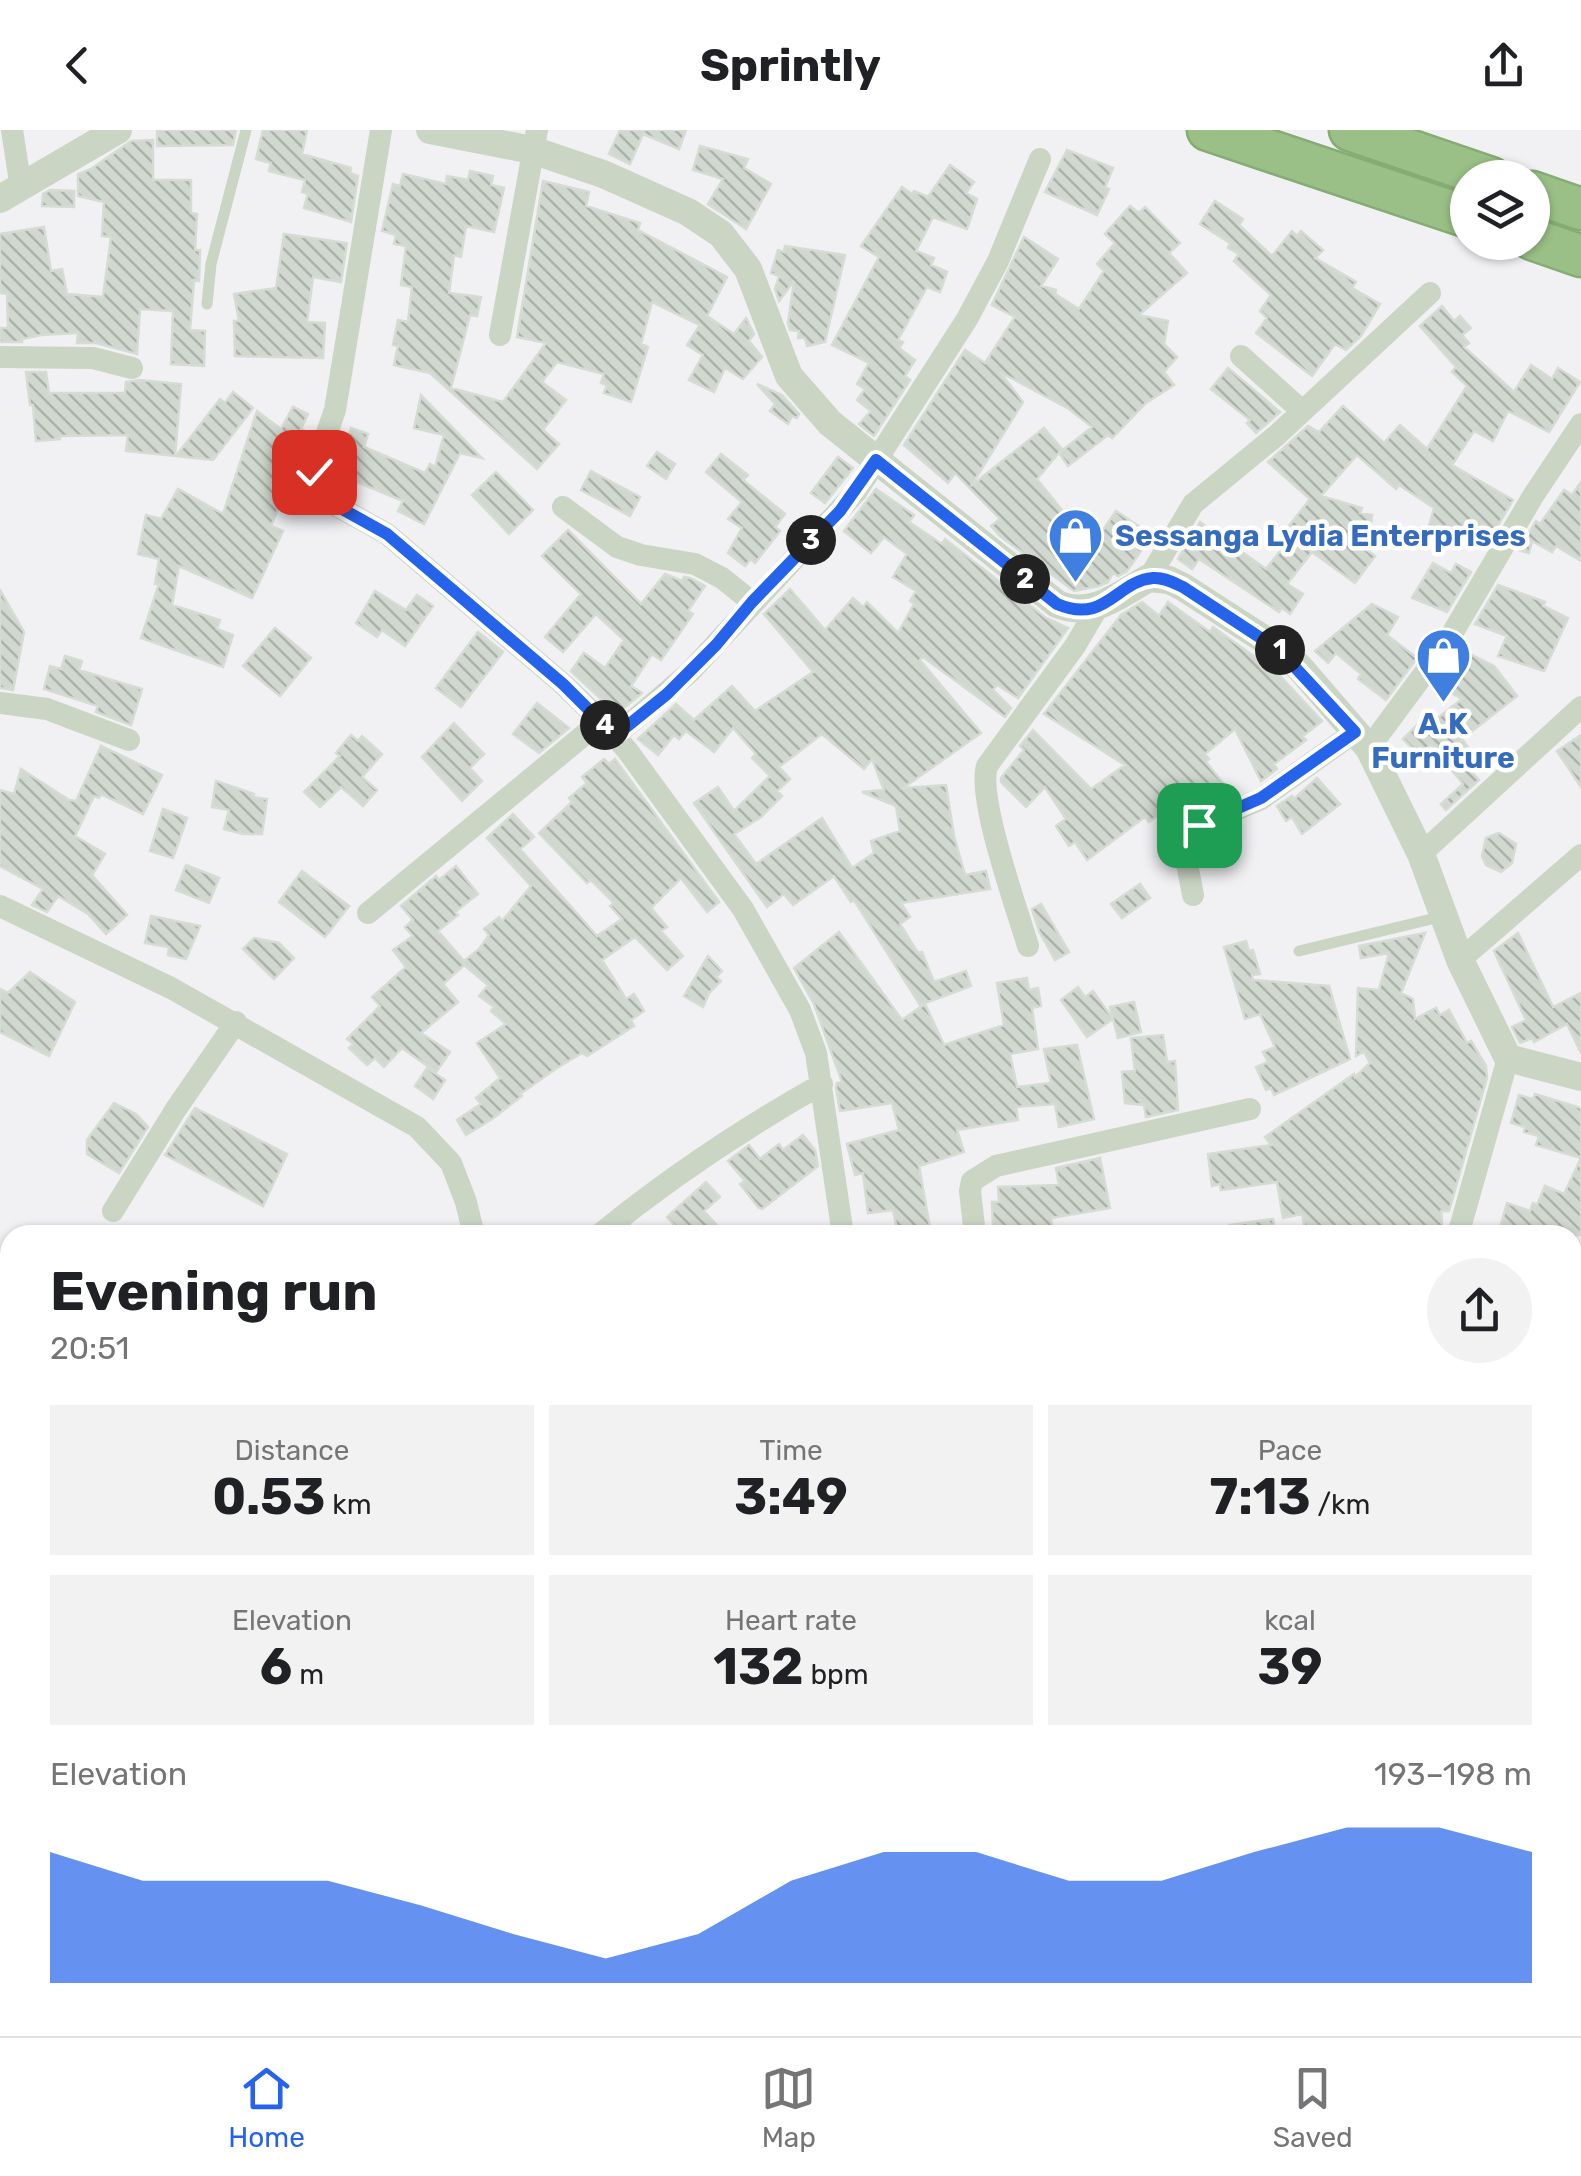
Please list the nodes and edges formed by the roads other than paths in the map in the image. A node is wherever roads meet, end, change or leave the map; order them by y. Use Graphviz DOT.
graph roads {
  1 [pos="12,130"];
  2 [pos="246,130"];
  3 [pos="381,130"];
  4 [pos="430,130"];
  5 [pos="1208,130"];
  6 [pos="1350,130"];
  7 [pos="102,134"];
  8 [pos="535,140"];
  9 [pos="1040,160"];
  10 [pos="1450,164"];
  11 [pos="10,193"];
  12 [pos="1550,198"];
  13 [pos="1581,209"];
  14 [pos="1450,211"];
  15 [pos="1550,245"];
  16 [pos="1581,256"];
  17 [pos="1430,293"];
  18 [pos="206,304"];
  19 [pos="500,335"];
  20 [pos="1241,356"];
  21 [pos="0,358"];
  22 [pos="132,368"];
  23 [pos="1302,412"];
  24 [pos="1581,424"];
  25 [pos="876,460"];
  26 [pos="563,507"];
  27 [pos="1149,578"];
  28 [pos="752,602"];
  29 [pos="1098,607"];
  30 [pos="0,703"];
  31 [pos="1581,708"];
  32 [pos="608,729"];
  33 [pos="128,740"];
  34 [pos="1362,740"];
  35 [pos="1421,854"];
  36 [pos="1581,855"];
  37 [pos="1192,895"];
  38 [pos="0,906"];
  39 [pos="368,913"];
  40 [pos="1444,916"];
  41 [pos="1028,946"];
  42 [pos="1299,950"];
  43 [pos="1460,960"];
  44 [pos="236,1022"];
  45 [pos="1508,1058"];
  46 [pos="1581,1077"];
  47 [pos="822,1084"];
  48 [pos="1250,1109"];
  49 [pos="113,1210"];
  50 [pos="471,1225"];
  51 [pos="612,1225"];
  52 [pos="842,1225"];
  53 [pos="974,1225"];
  54 [pos="1461,1225"];
  1 -- 11 [label="street"];
  2 -- 18 [label="lane"];
  3 -- 32 [label="street"];
  4 -- 8 [label="street"];
  5 -- 14 [label="highway"];
  6 -- 10 [label="highway"];
  7 -- 11 [label="street"];
  8 -- 19 [label="street"];
  8 -- 25 [label="street"];
  9 -- 25 [label="street"];
  12 -- 13 [label="highway"];
  15 -- 16 [label="highway"];
  17 -- 23 [label="street"];
  20 -- 23 [label="street"];
  21 -- 22 [label="street"];
  23 -- 27 [label="street"];
  24 -- 34 [label="street"];
  25 -- 28 [label="street"];
  25 -- 29 [label="street"];
  26 -- 28 [label="street"];
  27 -- 29 [label="street"];
  27 -- 34 [label="street"];
  28 -- 32 [label="street"];
  29 -- 41 [label="street"];
  30 -- 33 [label="street"];
  31 -- 35 [label="street"];
  32 -- 39 [label="street"];
  32 -- 47 [label="street"];
  34 -- 35 [label="street"];
  34 -- 37 [label="street"];
  35 -- 40 [label="street"];
  36 -- 43 [label="street"];
  38 -- 44 [label="street"];
  40 -- 42 [label="lane"];
  40 -- 43 [label="street"];
  43 -- 45 [label="street"];
  44 -- 49 [label="street"];
  44 -- 50 [label="street"];
  45 -- 46 [label="street"];
  45 -- 54 [label="street"];
  47 -- 51 [label="street"];
  47 -- 52 [label="street"];
  48 -- 53 [label="street"];
}
